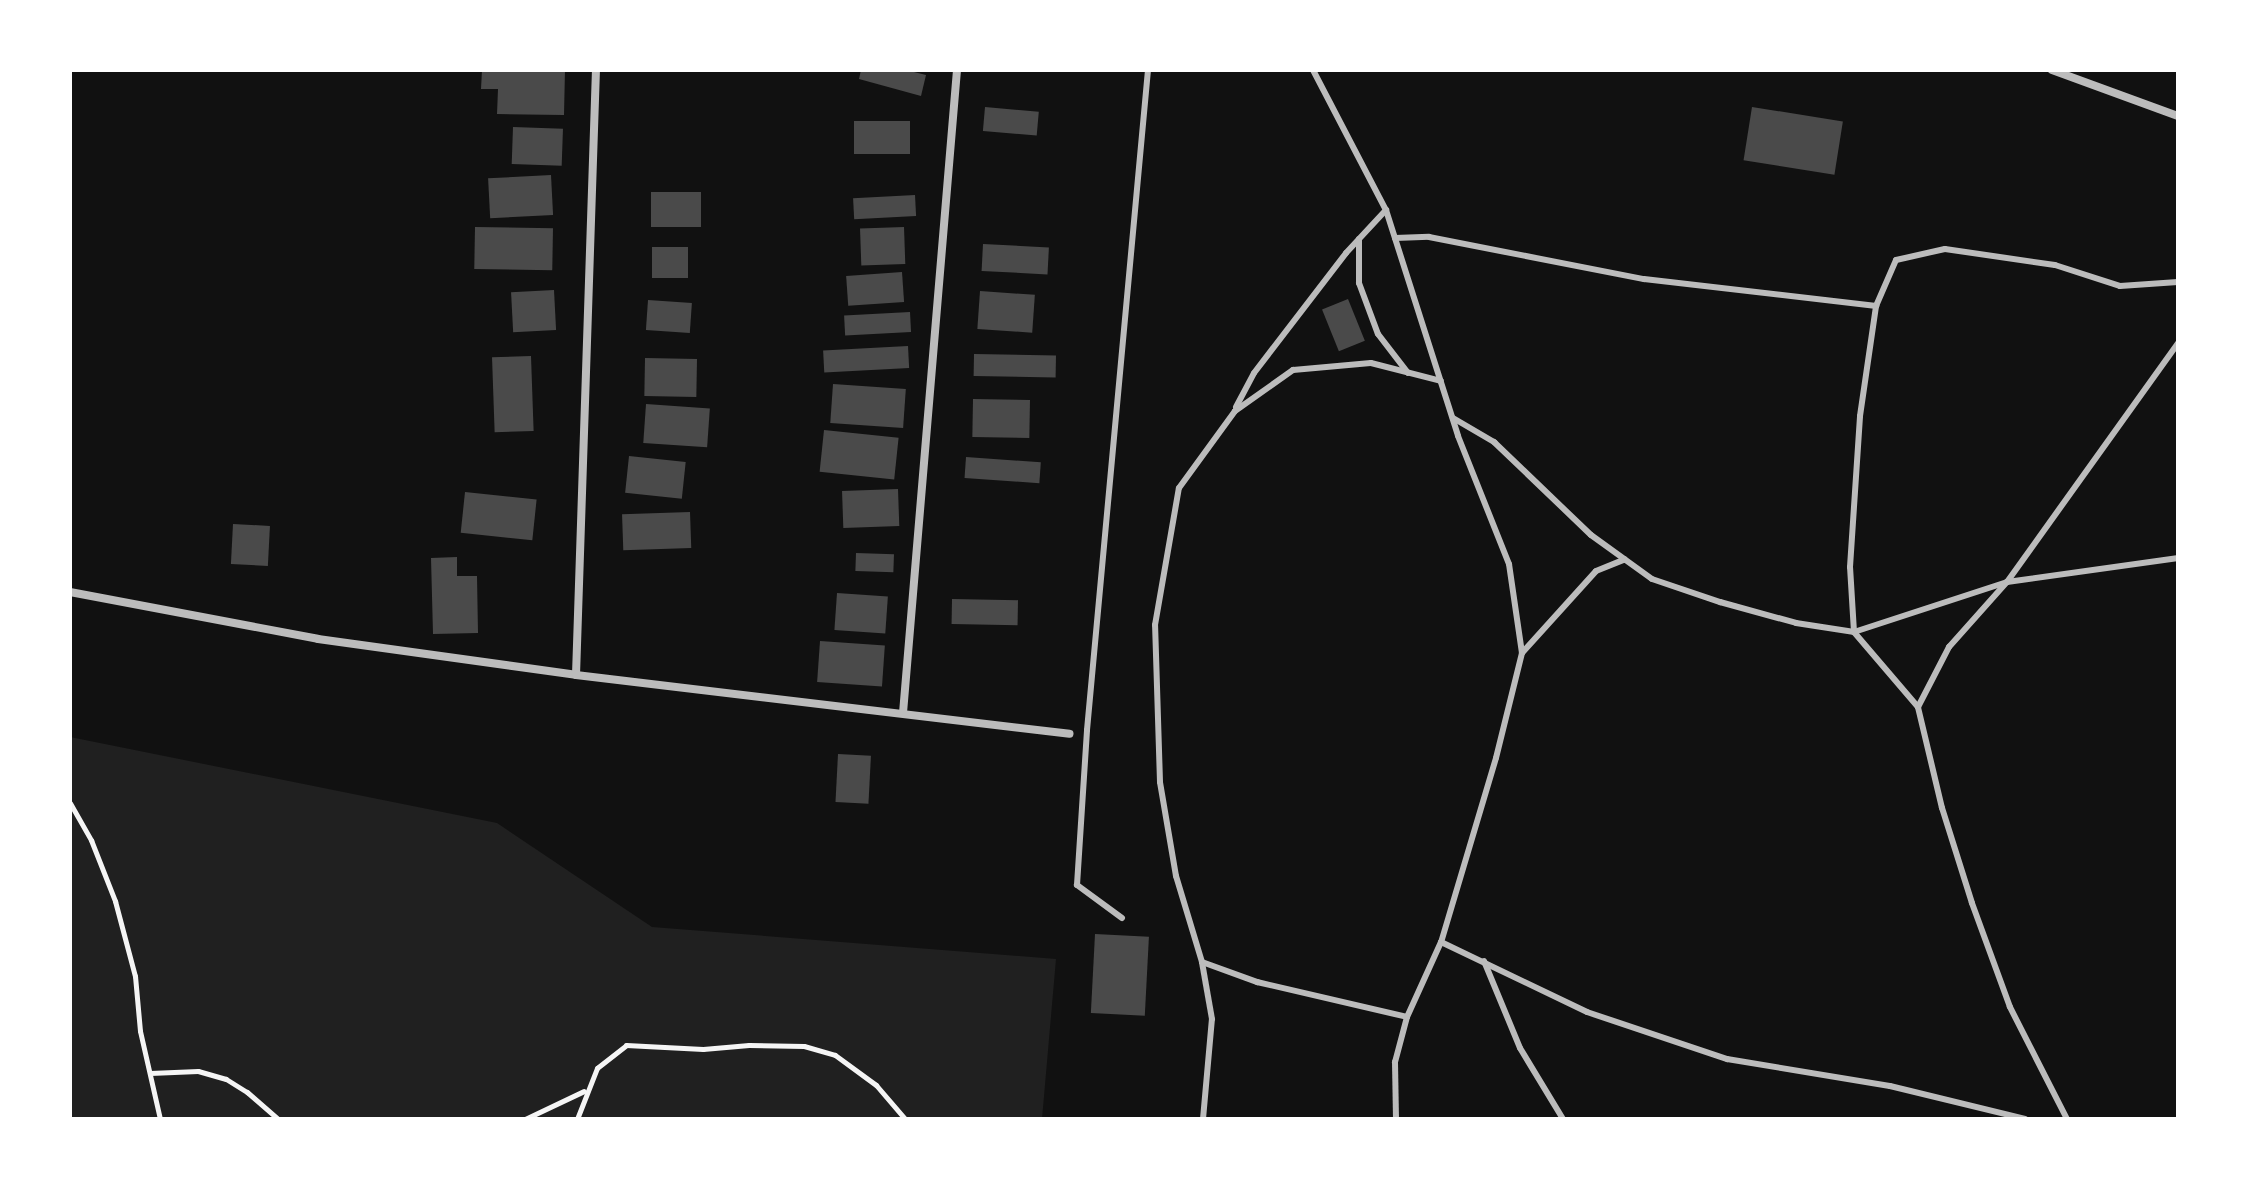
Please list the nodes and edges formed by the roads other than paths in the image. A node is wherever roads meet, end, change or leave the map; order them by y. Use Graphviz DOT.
graph roads {
  1 [pos="596,70"];
  2 [pos="957,70"];
  3 [pos="1148,70"];
  4 [pos="1313,70"];
  5 [pos="2052,70"];
  6 [pos="2178,116"];
  7 [pos="1386,210"];
  8 [pos="1395,238"];
  9 [pos="1359,239"];
  10 [pos="2178,282"];
  11 [pos="1876,306"];
  12 [pos="2178,343"];
  13 [pos="1408,373"];
  14 [pos="1441,381"];
  15 [pos="1235,411"];
  16 [pos="1453,418"];
  17 [pos="2178,558"];
  18 [pos="1625,559"];
  19 [pos="2007,582"];
  20 [pos="70,592"];
  21 [pos="1854,632"];
  22 [pos="1522,653"];
  23 [pos="576,675"];
  24 [pos="1918,707"];
  25 [pos="903,713"];
  26 [pos="1069,734"];
  27 [pos="1122,918"];
  28 [pos="1441,942"];
  29 [pos="1484,961"];
  30 [pos="1202,962"];
  31 [pos="1407,1017"];
  32 [pos="1203,1119"];
  33 [pos="1396,1119"];
  34 [pos="1563,1119"];
  35 [pos="2025,1119"];
  36 [pos="2067,1119"];
  1 -- 23 [label="street"];
  2 -- 25 [label="street"];
  3 -- 27 [label="lane"];
  4 -- 7 [label="lane"];
  5 -- 6 [label="street"];
  7 -- 8 [label="lane"];
  7 -- 9 [label="lane"];
  8 -- 11 [label="lane"];
  8 -- 14 [label="lane"];
  9 -- 13 [label="lane"];
  9 -- 15 [label="lane"];
  10 -- 11 [label="lane"];
  11 -- 21 [label="lane"];
  12 -- 19 [label="lane"];
  13 -- 14 [label="lane"];
  13 -- 15 [label="lane"];
  14 -- 16 [label="lane"];
  15 -- 30 [label="lane"];
  16 -- 18 [label="lane"];
  16 -- 22 [label="lane"];
  17 -- 19 [label="lane"];
  18 -- 21 [label="lane"];
  18 -- 22 [label="lane"];
  19 -- 21 [label="lane"];
  19 -- 24 [label="lane"];
  20 -- 23 [label="street"];
  21 -- 24 [label="lane"];
  22 -- 28 [label="lane"];
  23 -- 25 [label="street"];
  24 -- 36 [label="lane"];
  25 -- 26 [label="street"];
  28 -- 29 [label="lane"];
  28 -- 31 [label="lane"];
  29 -- 34 [label="lane"];
  29 -- 35 [label="lane"];
  30 -- 31 [label="lane"];
  30 -- 32 [label="lane"];
  31 -- 33 [label="lane"];
}
